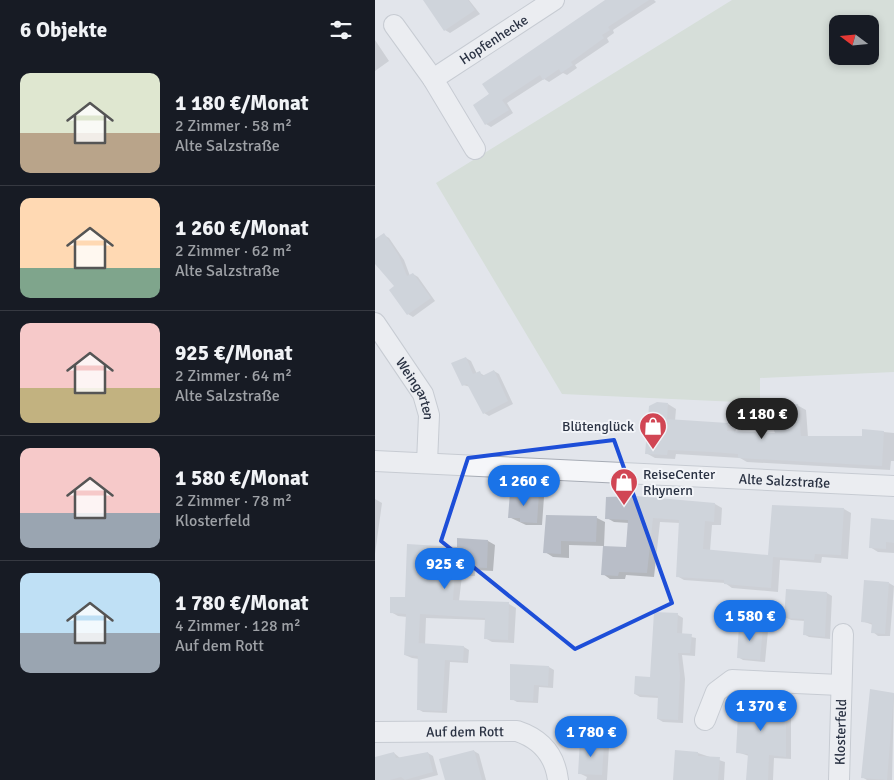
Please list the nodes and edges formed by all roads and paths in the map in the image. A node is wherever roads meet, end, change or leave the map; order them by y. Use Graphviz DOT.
graph roads {
  1 [pos="555,0"];
  2 [pos="394,25"];
  3 [pos="433,79"];
  4 [pos="475,149"];
  5 [pos="375,323"];
  6 [pos="375,462"];
  7 [pos="427,463"];
  8 [pos="894,486"];
  9 [pos="843,634"];
  10 [pos="840,685"];
  11 [pos="705,720"];
  12 [pos="375,732"];
  13 [pos="558,780"];
  14 [pos="839,780"];
  1 -- 3 [label="street, Hopfenhecke"];
  2 -- 3 [label="street"];
  3 -- 4 [label="street"];
  5 -- 7 [label="street, Weingarten"];
  6 -- 7 [label="street, Alte Salzstraße"];
  7 -- 8 [label="street, Alte Salzstraße"];
  9 -- 10 [label="street, Klosterfeld"];
  10 -- 11 [label="street, Klosterfeld"];
  10 -- 14 [label="street, Klosterfeld"];
  12 -- 13 [label="street, Auf dem Rott"];
}
